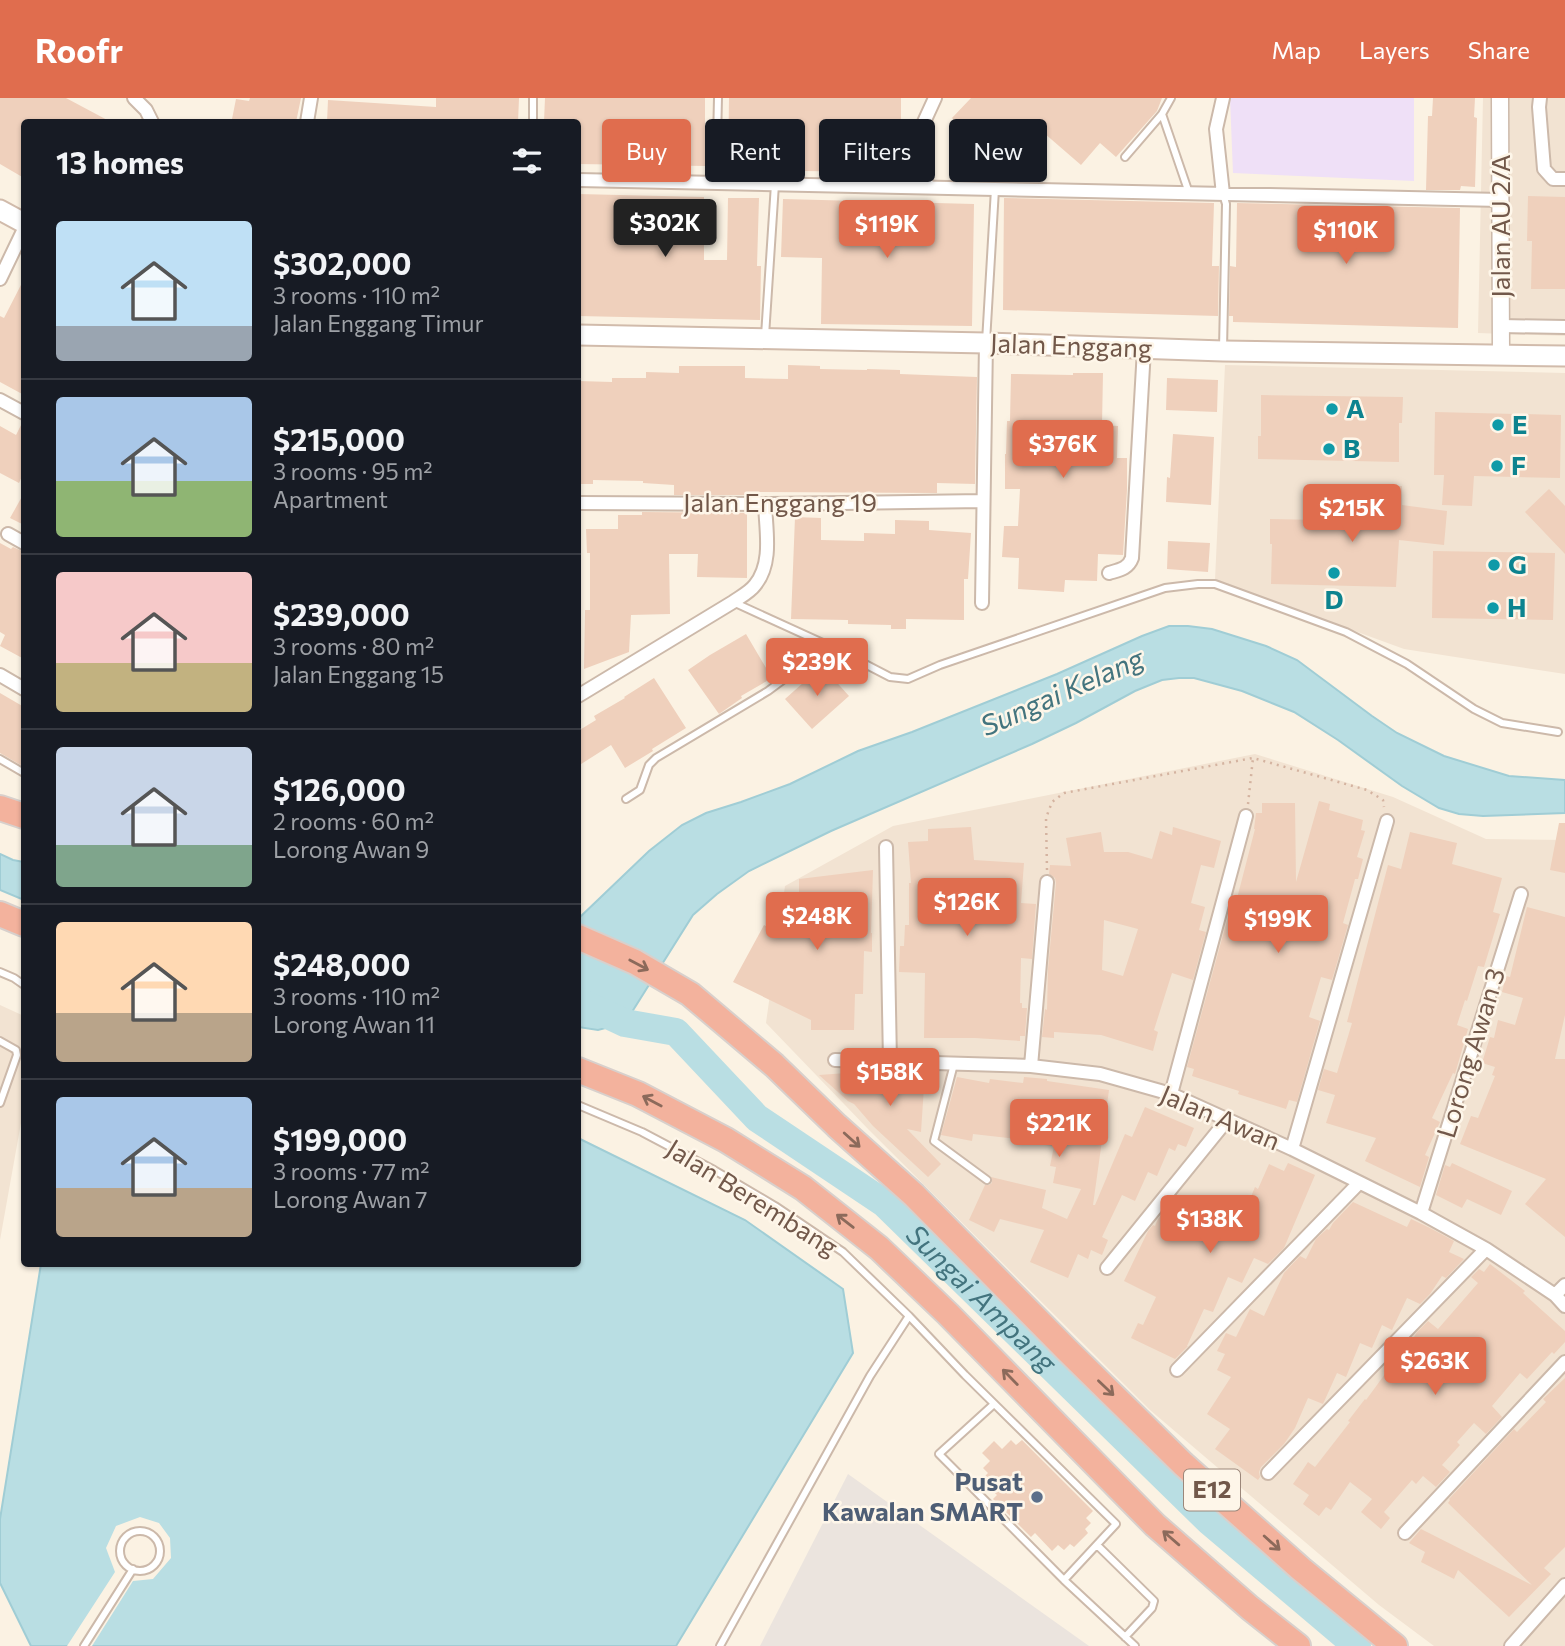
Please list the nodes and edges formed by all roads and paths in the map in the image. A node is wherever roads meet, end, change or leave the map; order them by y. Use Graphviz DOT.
graph roads {
  1 [pos="134,98"];
  2 [pos="311,98"];
  3 [pos="533,98"];
  4 [pos="718,98"];
  5 [pos="935,98"];
  6 [pos="1171,98"];
  7 [pos="1223,98"];
  8 [pos="1500,98"];
  9 [pos="1540,102"];
  10 [pos="1162,114"];
  11 [pos="150,119"];
  12 [pos="308,119"];
  13 [pos="533,119"];
  14 [pos="1125,157"];
  15 [pos="1565,179"];
  16 [pos="581,180"];
  17 [pos="716,183"];
  18 [pos="775,184"];
  19 [pos="927,187"];
  20 [pos="995,189"];
  21 [pos="1189,193"];
  22 [pos="1223,194"];
  23 [pos="1501,200"];
  24 [pos="0,210"];
  25 [pos="21,221"];
  26 [pos="21,235"];
  27 [pos="0,279"];
  28 [pos="1501,326"];
  29 [pos="1565,327"];
  30 [pos="581,335"];
  31 [pos="765,339"];
  32 [pos="986,344"];
  33 [pos="1144,349"];
  34 [pos="1223,351"];
  35 [pos="1501,355"];
  36 [pos="1565,356"];
  37 [pos="0,400"];
  38 [pos="21,411"];
  39 [pos="983,501"];
  40 [pos="581,503"];
  41 [pos="765,504"];
  42 [pos="8,534"];
  43 [pos="21,541"];
  44 [pos="1109,573"];
  45 [pos="733,602"];
  46 [pos="982,604"];
  47 [pos="836,649"];
  48 [pos="0,675"];
  49 [pos="21,687"];
  50 [pos="581,694"];
  51 [pos="1558,732"];
  52 [pos="1253,758"];
  53 [pos="0,760"];
  54 [pos="21,771"];
  55 [pos="626,799"];
  56 [pos="0,808"];
  57 [pos="21,815"];
  58 [pos="1246,816"];
  59 [pos="1387,821"];
  60 [pos="886,847"];
  61 [pos="1047,882"];
  62 [pos="1521,894"];
  63 [pos="0,914"];
  64 [pos="21,923"];
  65 [pos="581,938"];
  66 [pos="0,972"];
  67 [pos="21,983"];
  68 [pos="0,1041"];
  69 [pos="835,1060"];
  70 [pos="890,1062"];
  71 [pos="954,1064"];
  72 [pos="1031,1066"];
  73 [pos="581,1071"];
  74 [pos="1171,1094"];
  75 [pos="0,1103"];
  76 [pos="581,1106"];
  77 [pos="1227,1120"];
  78 [pos="1292,1149"];
  79 [pos="987,1180"];
  80 [pos="1359,1183"];
  81 [pos="1421,1213"];
  82 [pos="1486,1250"];
  83 [pos="1107,1268"];
  84 [pos="1565,1285"];
  85 [pos="1555,1296"];
  86 [pos="1565,1306"];
  87 [pos="909,1316"];
  88 [pos="1565,1362"];
  89 [pos="1177,1370"];
  90 [pos="994,1404"];
  91 [pos="1268,1473"];
  92 [pos="1405,1533"];
  93 [pos="1097,1545"];
  94 [pos="133,1569"];
  95 [pos="1064,1580"];
  96 [pos="1222,1583"];
  97 [pos="1565,1585"];
  98 [pos="1125,1637"];
  99 [pos="84,1646"];
  100 [pos="720,1646"];
  101 [pos="1135,1646"];
  102 [pos="1278,1646"];
  103 [pos="1298,1646"];
  104 [pos="1395,1646"];
  105 [pos="1511,1646"];
  1 -- 11 [label="street"];
  2 -- 12 [label="street"];
  3 -- 13 [label="lane"];
  4 -- 17 [label="lane"];
  5 -- 19 [label="street"];
  6 -- 10 [label="lane"];
  7 -- 22 [label="street"];
  8 -- 23 [label="street, Jalan AU 2/A"];
  9 -- 15 [label="street"];
  10 -- 14 [label="lane"];
  10 -- 21 [label="lane"];
  16 -- 17 [label="street"];
  17 -- 18 [label="street"];
  18 -- 19 [label="street"];
  18 -- 31 [label="lane"];
  19 -- 20 [label="street"];
  20 -- 21 [label="street"];
  20 -- 32 [label="lane"];
  21 -- 22 [label="street"];
  22 -- 23 [label="street"];
  22 -- 34 [label="lane"];
  23 -- 28 [label="street, Jalan AU 2/A"];
  24 -- 25 [label="main road"];
  26 -- 27 [label="street"];
  28 -- 29 [label="street"];
  28 -- 35 [label="street, Jalan AU 2/A"];
  30 -- 31 [label="main road, Jalan Enggang"];
  31 -- 32 [label="main road, Jalan Enggang"];
  32 -- 33 [label="main road, Jalan Enggang"];
  32 -- 39 [label="street"];
  33 -- 34 [label="main road, Jalan Enggang"];
  33 -- 44 [label="street"];
  34 -- 35 [label="main road, Jalan Enggang"];
  35 -- 36 [label="main road, Jalan Enggang"];
  37 -- 38 [label="street"];
  39 -- 41 [label="street, Jalan Enggang 19"];
  39 -- 46 [label="street"];
  40 -- 41 [label="street, Jalan Enggang 19"];
  41 -- 45 [label="street"];
  42 -- 43 [label="street"];
  45 -- 47 [label="lane"];
  45 -- 50 [label="street"];
  47 -- 51 [label="lane"];
  47 -- 55 [label="lane"];
  48 -- 49 [label="street"];
  52 -- 58 [label="path"];
  52 -- 59 [label="path"];
  52 -- 61 [label="path"];
  53 -- 54 [label="lane"];
  56 -- 57 [label="highway"];
  58 -- 74 [label="street"];
  59 -- 78 [label="street"];
  60 -- 70 [label="street"];
  61 -- 72 [label="street"];
  62 -- 81 [label="street, Lorong Awan 3"];
  63 -- 64 [label="highway"];
  65 -- 104 [label="highway, E12, one-way"];
  66 -- 67 [label="lane"];
  68 -- 75 [label="lane"];
  69 -- 70 [label="street, Jalan Awan"];
  70 -- 71 [label="street, Jalan Awan"];
  71 -- 72 [label="street, Jalan Awan"];
  71 -- 79 [label="lane"];
  72 -- 74 [label="street, Jalan Awan"];
  96 -- 73 [label="highway, E12, one-way"];
  74 -- 77 [label="street, Jalan Awan"];
  76 -- 87 [label="lane, Jalan Berembang"];
  77 -- 78 [label="street, Jalan Awan"];
  77 -- 83 [label="street"];
  78 -- 80 [label="street, Jalan Awan"];
  80 -- 81 [label="street, Jalan Awan"];
  80 -- 89 [label="street"];
  81 -- 82 [label="street, Jalan Awan"];
  82 -- 85 [label="street, Jalan Awan"];
  82 -- 91 [label="street"];
  84 -- 85 [label="street"];
  85 -- 86 [label="street, Jalan Awan"];
  87 -- 90 [label="lane, Jalan Berembang"];
  87 -- 100 [label="lane"];
  88 -- 92 [label="street"];
  90 -- 93 [label="lane, Jalan Berembang"];
  90 -- 95 [label="lane"];
  93 -- 95 [label="lane, Jalan Berembang"];
  93 -- 98 [label="lane"];
  94 -- 94 [label="lane"];
  94 -- 99 [label="lane"];
  95 -- 98 [label="lane"];
  96 -- 102 [label="highway"];
  96 -- 103 [label="highway, E12"];
  97 -- 105 [label="street"];
  98 -- 101 [label="lane"];
}
